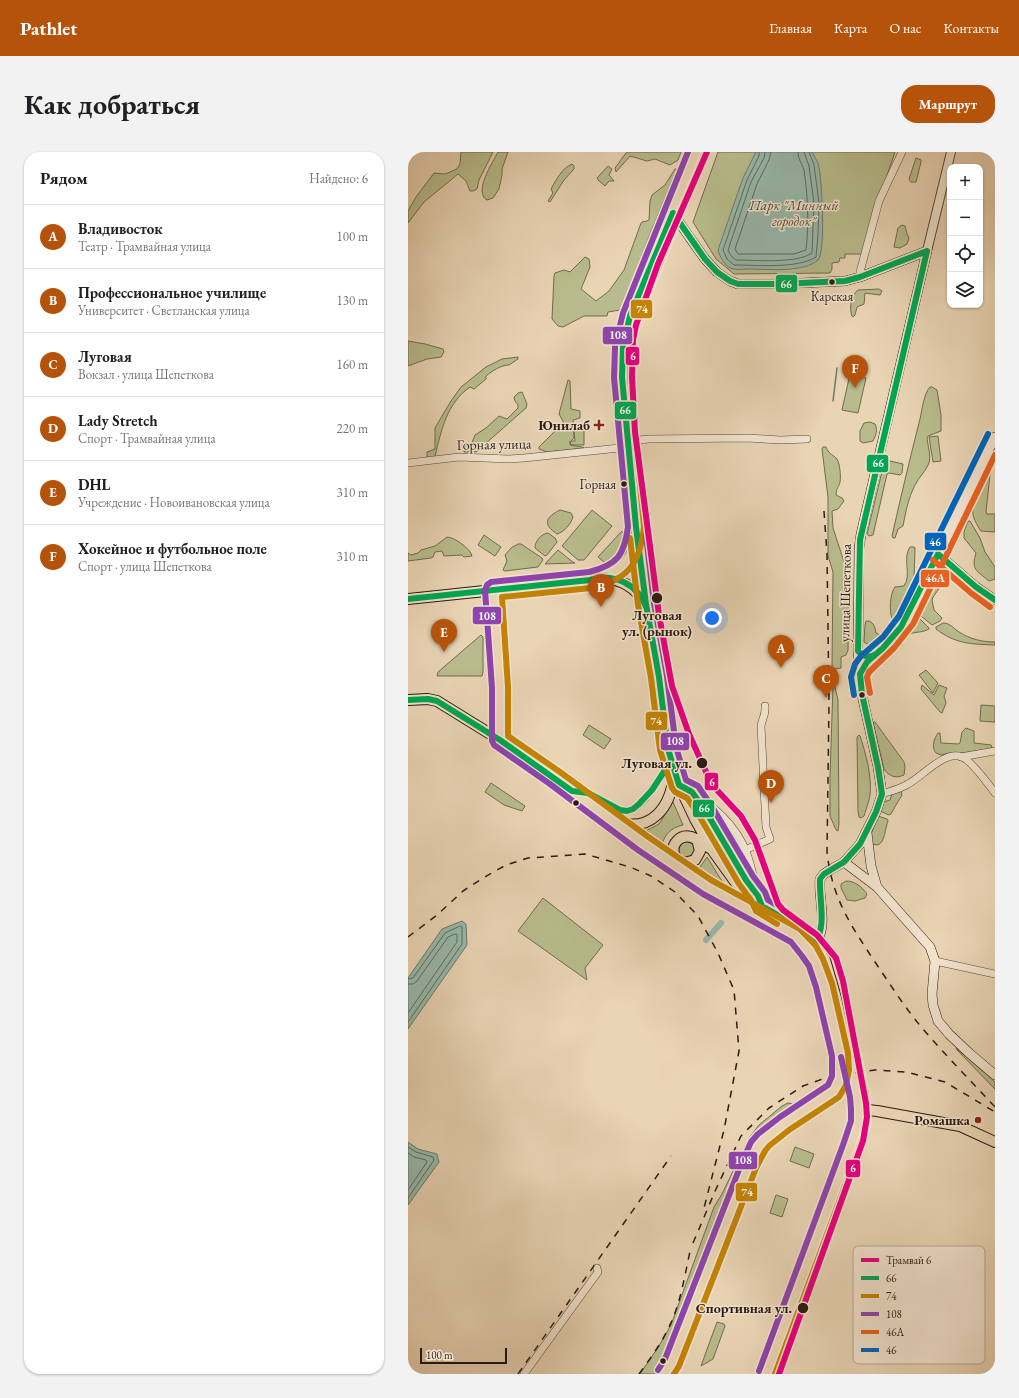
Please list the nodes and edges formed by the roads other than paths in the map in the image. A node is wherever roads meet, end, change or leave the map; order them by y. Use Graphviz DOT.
graph roads {
  1 [pos="697,152"];
  2 [pos="902,152"];
  3 [pos="951,152"];
  4 [pos="673,212"];
  5 [pos="927,251"];
  6 [pos="860,277"];
  7 [pos="995,437"];
  8 [pos="807,440"];
  9 [pos="629,444"];
  10 [pos="408,463"];
  11 [pos="636,527"];
  12 [pos="938,554"];
  13 [pos="603,577"];
  14 [pos="493,590"];
  15 [pos="408,599"];
  16 [pos="995,600"];
  17 [pos="646,604"];
  18 [pos="858,651"];
  19 [pos="877,654"];
  20 [pos="860,674"];
  21 [pos="408,700"];
  22 [pos="765,706"];
  23 [pos="500,740"];
  24 [pos="995,751"];
  25 [pos="961,757"];
  26 [pos="673,765"];
  27 [pos="680,786"];
  28 [pos="572,791"];
  29 [pos="995,793"];
  30 [pos="882,794"];
  31 [pos="695,819"];
  32 [pos="612,821"];
  33 [pos="867,833"];
  34 [pos="698,841"];
  35 [pos="745,850"];
  36 [pos="713,851"];
  37 [pos="662,856"];
  38 [pos="679,860"];
  39 [pos="844,862"];
  40 [pos="688,874"];
  41 [pos="877,887"];
  42 [pos="762,906"];
  43 [pos="815,944"];
  44 [pos="935,961"];
  45 [pos="995,974"];
  46 [pos="995,1075"];
  47 [pos="859,1109"];
  48 [pos="995,1142"];
  49 [pos="598,1268"];
  50 [pos="668,1372"];
  51 [pos="524,1374"];
  52 [pos="766,1374"];
  1 -- 4 [label="main road"];
  2 -- 6 [label="street"];
  3 -- 5 [label="street, улица Шепеткова"];
  4 -- 6 [label="main road"];
  4 -- 9 [label="main road"];
  5 -- 6 [label="main road"];
  5 -- 18 [label="main road, улица Шепеткова"];
  7 -- 12 [label="main road"];
  8 -- 9 [label="street, Горная улица"];
  9 -- 10 [label="street, Горная улица"];
  9 -- 11 [label="main road"];
  11 -- 13 [label="main road"];
  11 -- 17 [label="main road"];
  12 -- 16 [label="main road"];
  12 -- 19 [label="main road"];
  13 -- 14 [label="main road"];
  13 -- 17 [label="main road"];
  14 -- 15 [label="main road"];
  14 -- 23 [label="main road"];
  17 -- 26 [label="main road"];
  18 -- 19 [label="main road"];
  18 -- 20 [label="main road, улица Шепеткова"];
  19 -- 20 [label="main road"];
  20 -- 30 [label="main road, улица Шепеткова"];
  21 -- 23 [label="main road"];
  22 -- 35 [label="street"];
  23 -- 28 [label="main road"];
  24 -- 25 [label="street"];
  25 -- 29 [label="street"];
  25 -- 30 [label="street"];
  26 -- 27 [label="main road"];
  26 -- 28 [label="street"];
  26 -- 32 [label="main road"];
  27 -- 31 [label="main road"];
  27 -- 35 [label="street"];
  28 -- 32 [label="main road"];
  30 -- 33 [label="main road, улица Шепеткова"];
  31 -- 34 [label="main road"];
  31 -- 36 [label="main road"];
  32 -- 37 [label="main road"];
  33 -- 39 [label="main road, улица Шепеткова"];
  33 -- 41 [label="main road"];
  34 -- 36 [label="main road"];
  34 -- 38 [label="main road"];
  34 -- 38 [label="main road"];
  35 -- 42 [label="street"];
  36 -- 42 [label="main road"];
  37 -- 38 [label="main road"];
  37 -- 40 [label="main road"];
  38 -- 40 [label="main road"];
  39 -- 41 [label="main road"];
  39 -- 43 [label="main road, улица Шепеткова"];
  40 -- 50 [label="main road"];
  41 -- 44 [label="main road"];
  42 -- 43 [label="main road"];
  43 -- 47 [label="main road"];
  44 -- 45 [label="street"];
  44 -- 46 [label="main road"];
  47 -- 48 [label="main road"];
  47 -- 52 [label="main road"];
  49 -- 51 [label="street"];
}
